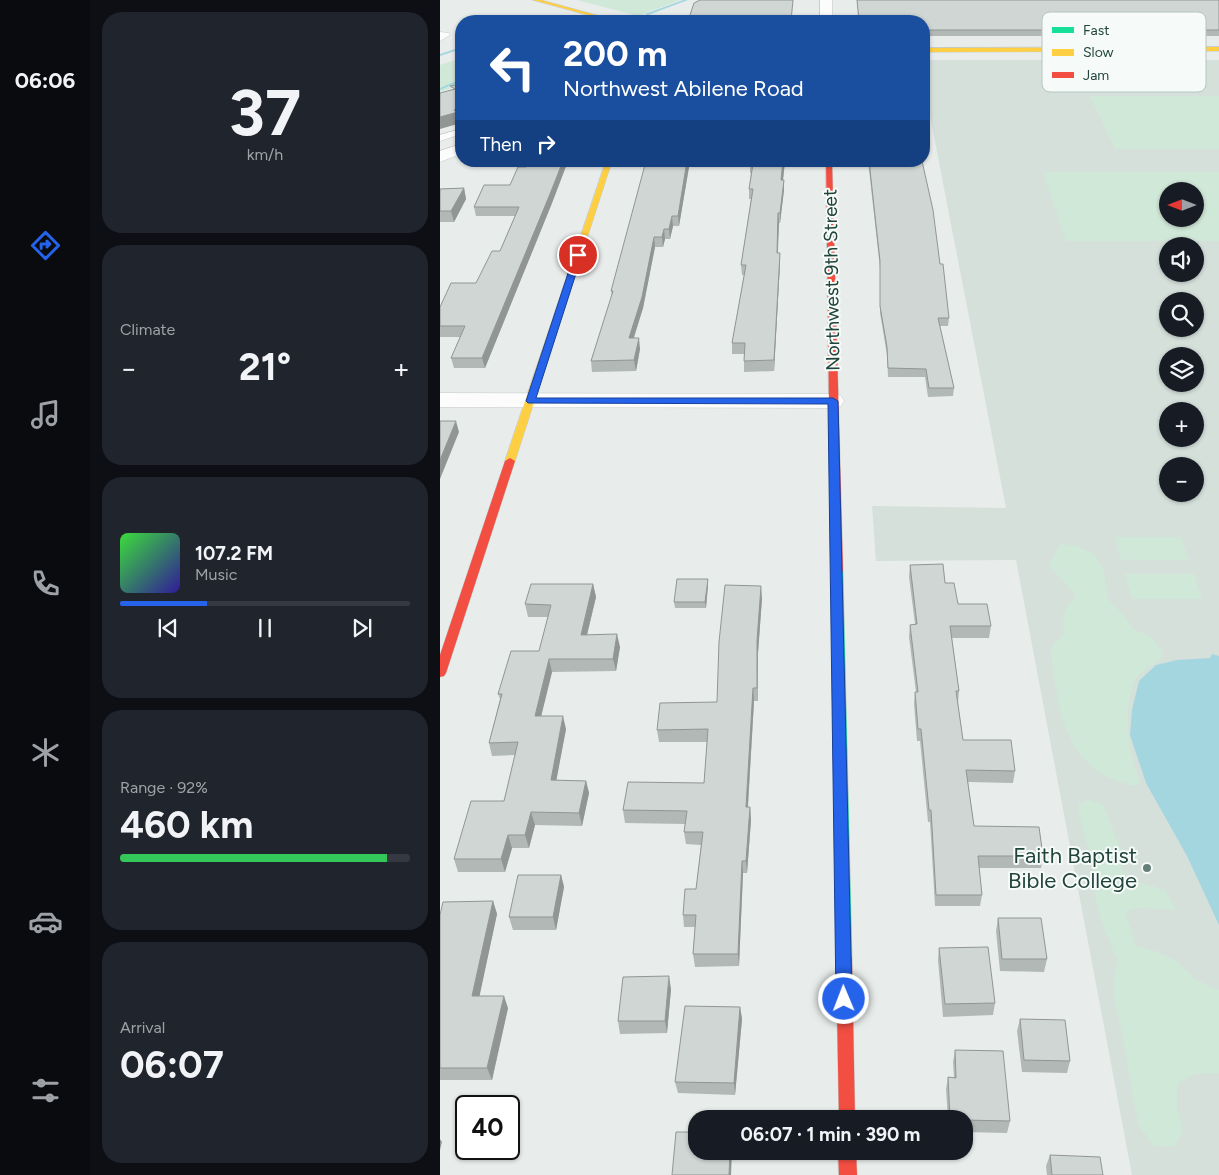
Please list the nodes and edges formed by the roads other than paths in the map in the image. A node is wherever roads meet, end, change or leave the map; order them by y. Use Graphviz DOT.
graph roads {
  1 [pos="534,0"];
  2 [pos="826,0"];
  3 [pos="592,15"];
  4 [pos="826,15"];
  5 [pos="440,34"];
  6 [pos="440,39"];
  7 [pos="1206,49"];
  8 [pos="1219,49"];
  9 [pos="930,50"];
  10 [pos="1042,50"];
  11 [pos="455,133"];
  12 [pos="440,138"];
  13 [pos="455,152"];
  14 [pos="440,157"];
  15 [pos="607,167"];
  16 [pos="829,167"];
  17 [pos="440,400"];
  18 [pos="531,401"];
  19 [pos="833,401"];
  20 [pos="440,672"];
  21 [pos="847,1110"];
  22 [pos="847,1160"];
  23 [pos="848,1175"];
  1 -- 3 [label="street"];
  2 -- 4 [label="street"];
  5 -- 6 [label="lane"];
  7 -- 8 [label="street"];
  9 -- 10 [label="street"];
  11 -- 12 [label="lane"];
  13 -- 14 [label="street"];
  15 -- 18 [label="street"];
  16 -- 19 [label="street, Northwest 9th Street"];
  17 -- 18 [label="street"];
  18 -- 19 [label="street"];
  18 -- 20 [label="street"];
  19 -- 21 [label="street, Northwest 9th Street"];
  22 -- 23 [label="street"];
}
